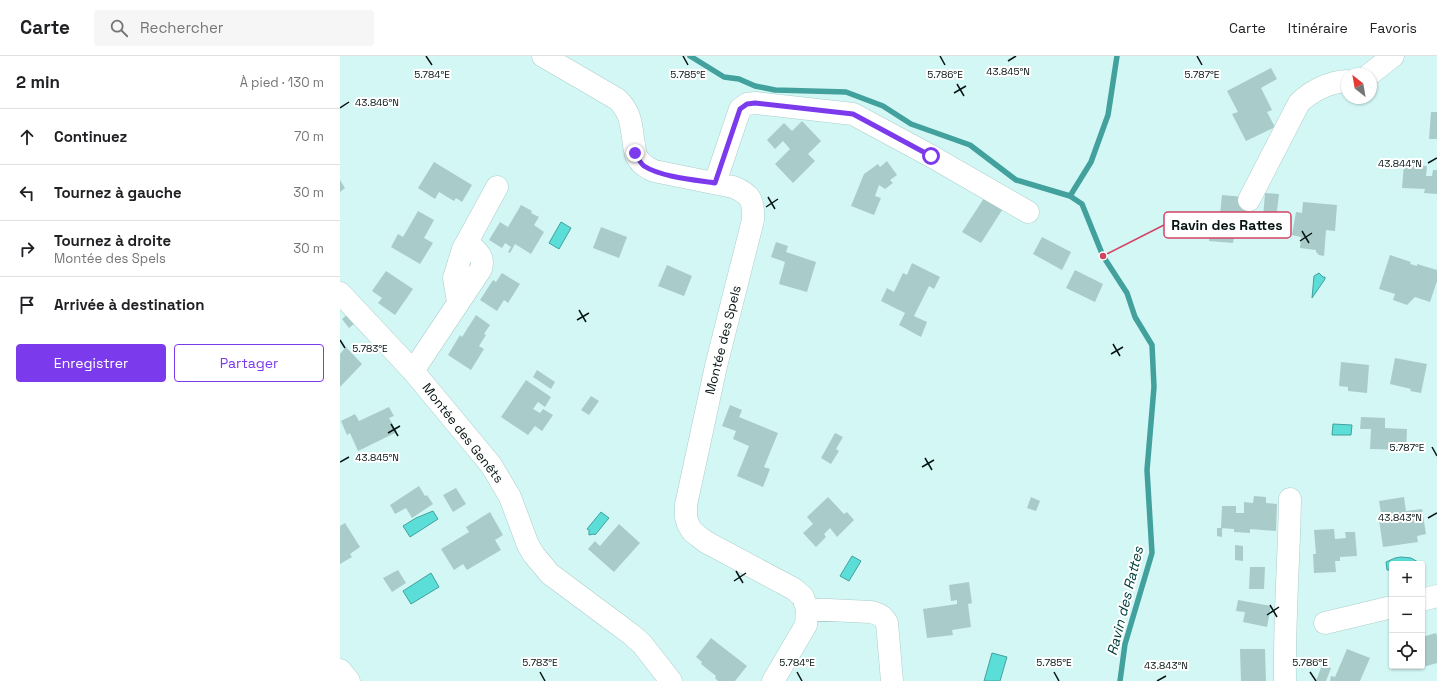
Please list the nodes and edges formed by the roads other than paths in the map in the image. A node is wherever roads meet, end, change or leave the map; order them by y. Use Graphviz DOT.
graph roads {
  1 [pos="543,56"];
  2 [pos="1393,56"];
  3 [pos="1377,69"];
  4 [pos="1341,82"];
  5 [pos="715,183"];
  6 [pos="497,187"];
  7 [pos="1250,200"];
  8 [pos="1028,212"];
  9 [pos="340,293"];
  10 [pos="413,371"];
  11 [pos="1290,499"];
  12 [pos="1437,596"];
  13 [pos="1425,599"];
  14 [pos="1389,608"];
  15 [pos="807,609"];
  16 [pos="1325,623"];
  17 [pos="340,670"];
  18 [pos="349,681"];
  19 [pos="672,681"];
  20 [pos="773,681"];
  21 [pos="892,681"];
  22 [pos="1285,681"];
  1 -- 5 [label="street, Montée des Spels"];
  2 -- 3 [label="street"];
  4 -- 7 [label="street"];
  5 -- 8 [label="street"];
  5 -- 15 [label="street, Montée des Spels"];
  6 -- 10 [label="street"];
  9 -- 10 [label="street, Montée des Genêts"];
  10 -- 19 [label="street, Montée des Genêts"];
  11 -- 22 [label="street"];
  12 -- 13 [label="street"];
  14 -- 16 [label="street"];
  15 -- 20 [label="street"];
  15 -- 21 [label="street"];
  17 -- 18 [label="street"];
}
